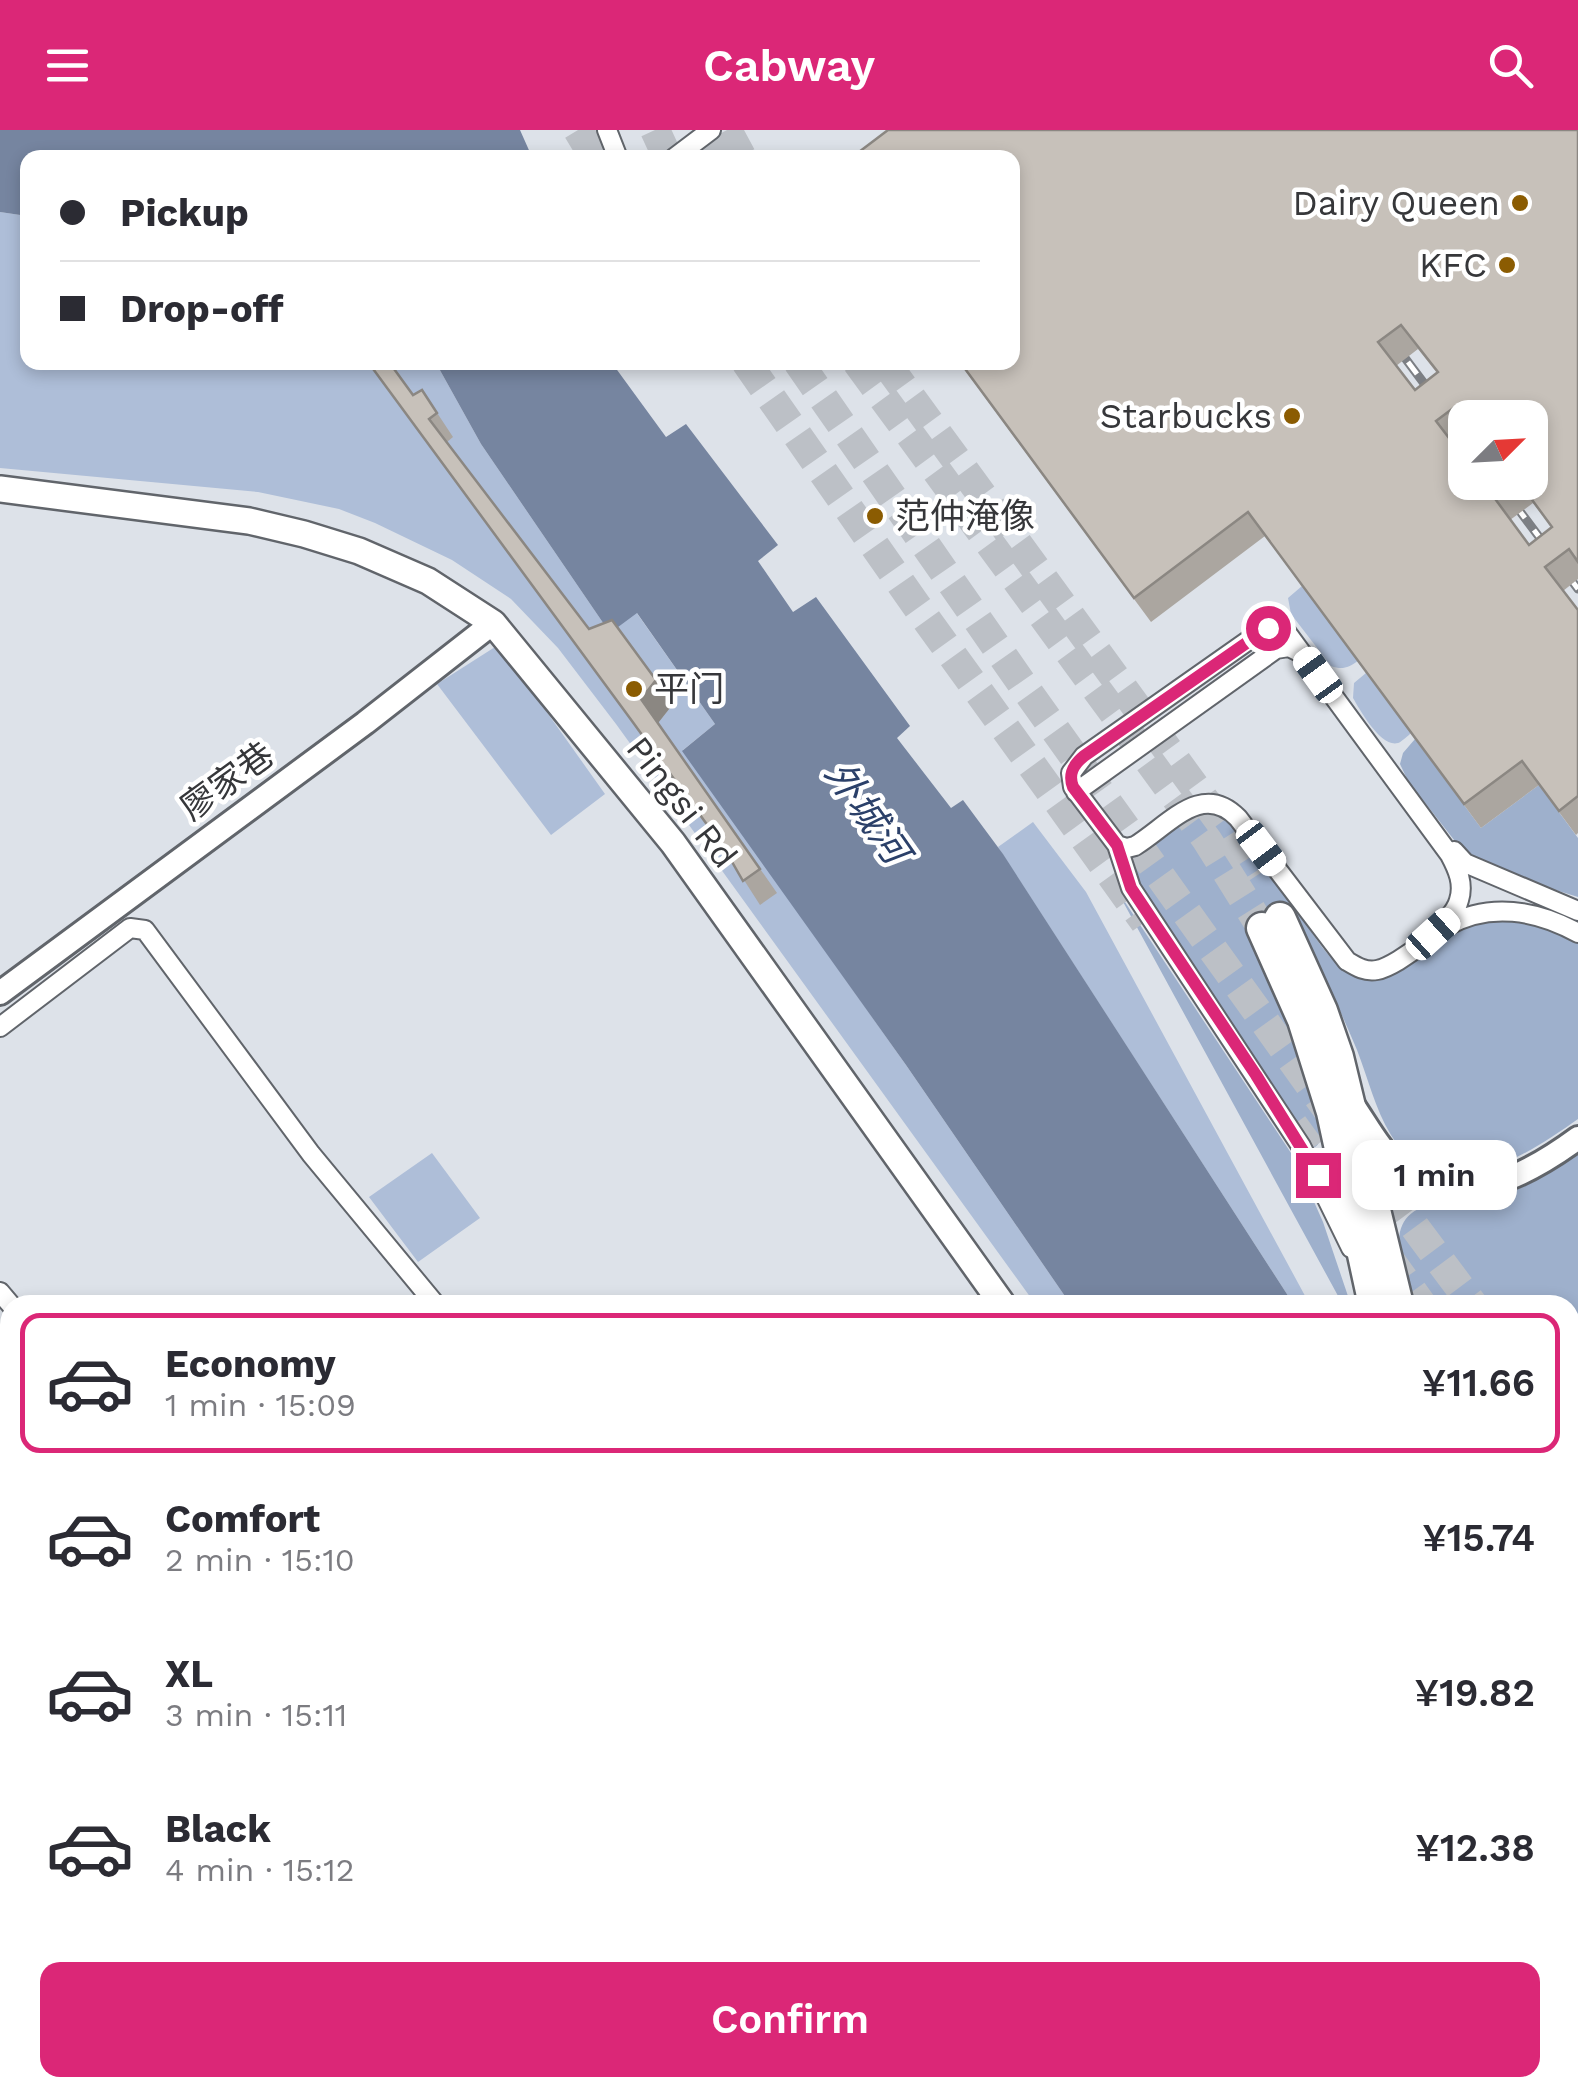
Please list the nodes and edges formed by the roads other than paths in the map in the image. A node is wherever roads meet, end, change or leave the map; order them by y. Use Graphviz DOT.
graph roads {
  1 [pos="711,130"];
  2 [pos="685,150"];
  3 [pos="0,489"];
  4 [pos="493,623"];
  5 [pos="1432,828"];
  6 [pos="1117,845"];
  7 [pos="1578,911"];
  8 [pos="1578,933"];
  9 [pos="1433,934"];
  10 [pos="0,993"];
  11 [pos="0,1027"];
  12 [pos="1352,1104"];
  13 [pos="1578,1138"];
  14 [pos="428,1295"];
  15 [pos="996,1295"];
  16 [pos="1370,1295"];
  17 [pos="1371,1295"];
  18 [pos="1396,1295"];
  1 -- 2 [label="street"];
  3 -- 4 [label="main road, Pingsi Rd"];
  4 -- 10 [label="street, 廖家巷"];
  4 -- 15 [label="main road, Pingsi Rd"];
  5 -- 6 [label="street"];
  5 -- 7 [label="street"];
  5 -- 9 [label="street"];
  6 -- 9 [label="street"];
  6 -- 16 [label="street"];
  8 -- 9 [label="street"];
  11 -- 14 [label="street"];
  12 -- 13 [label="street"];
  12 -- 17 [label="main road"];
  12 -- 18 [label="main road"];
}
